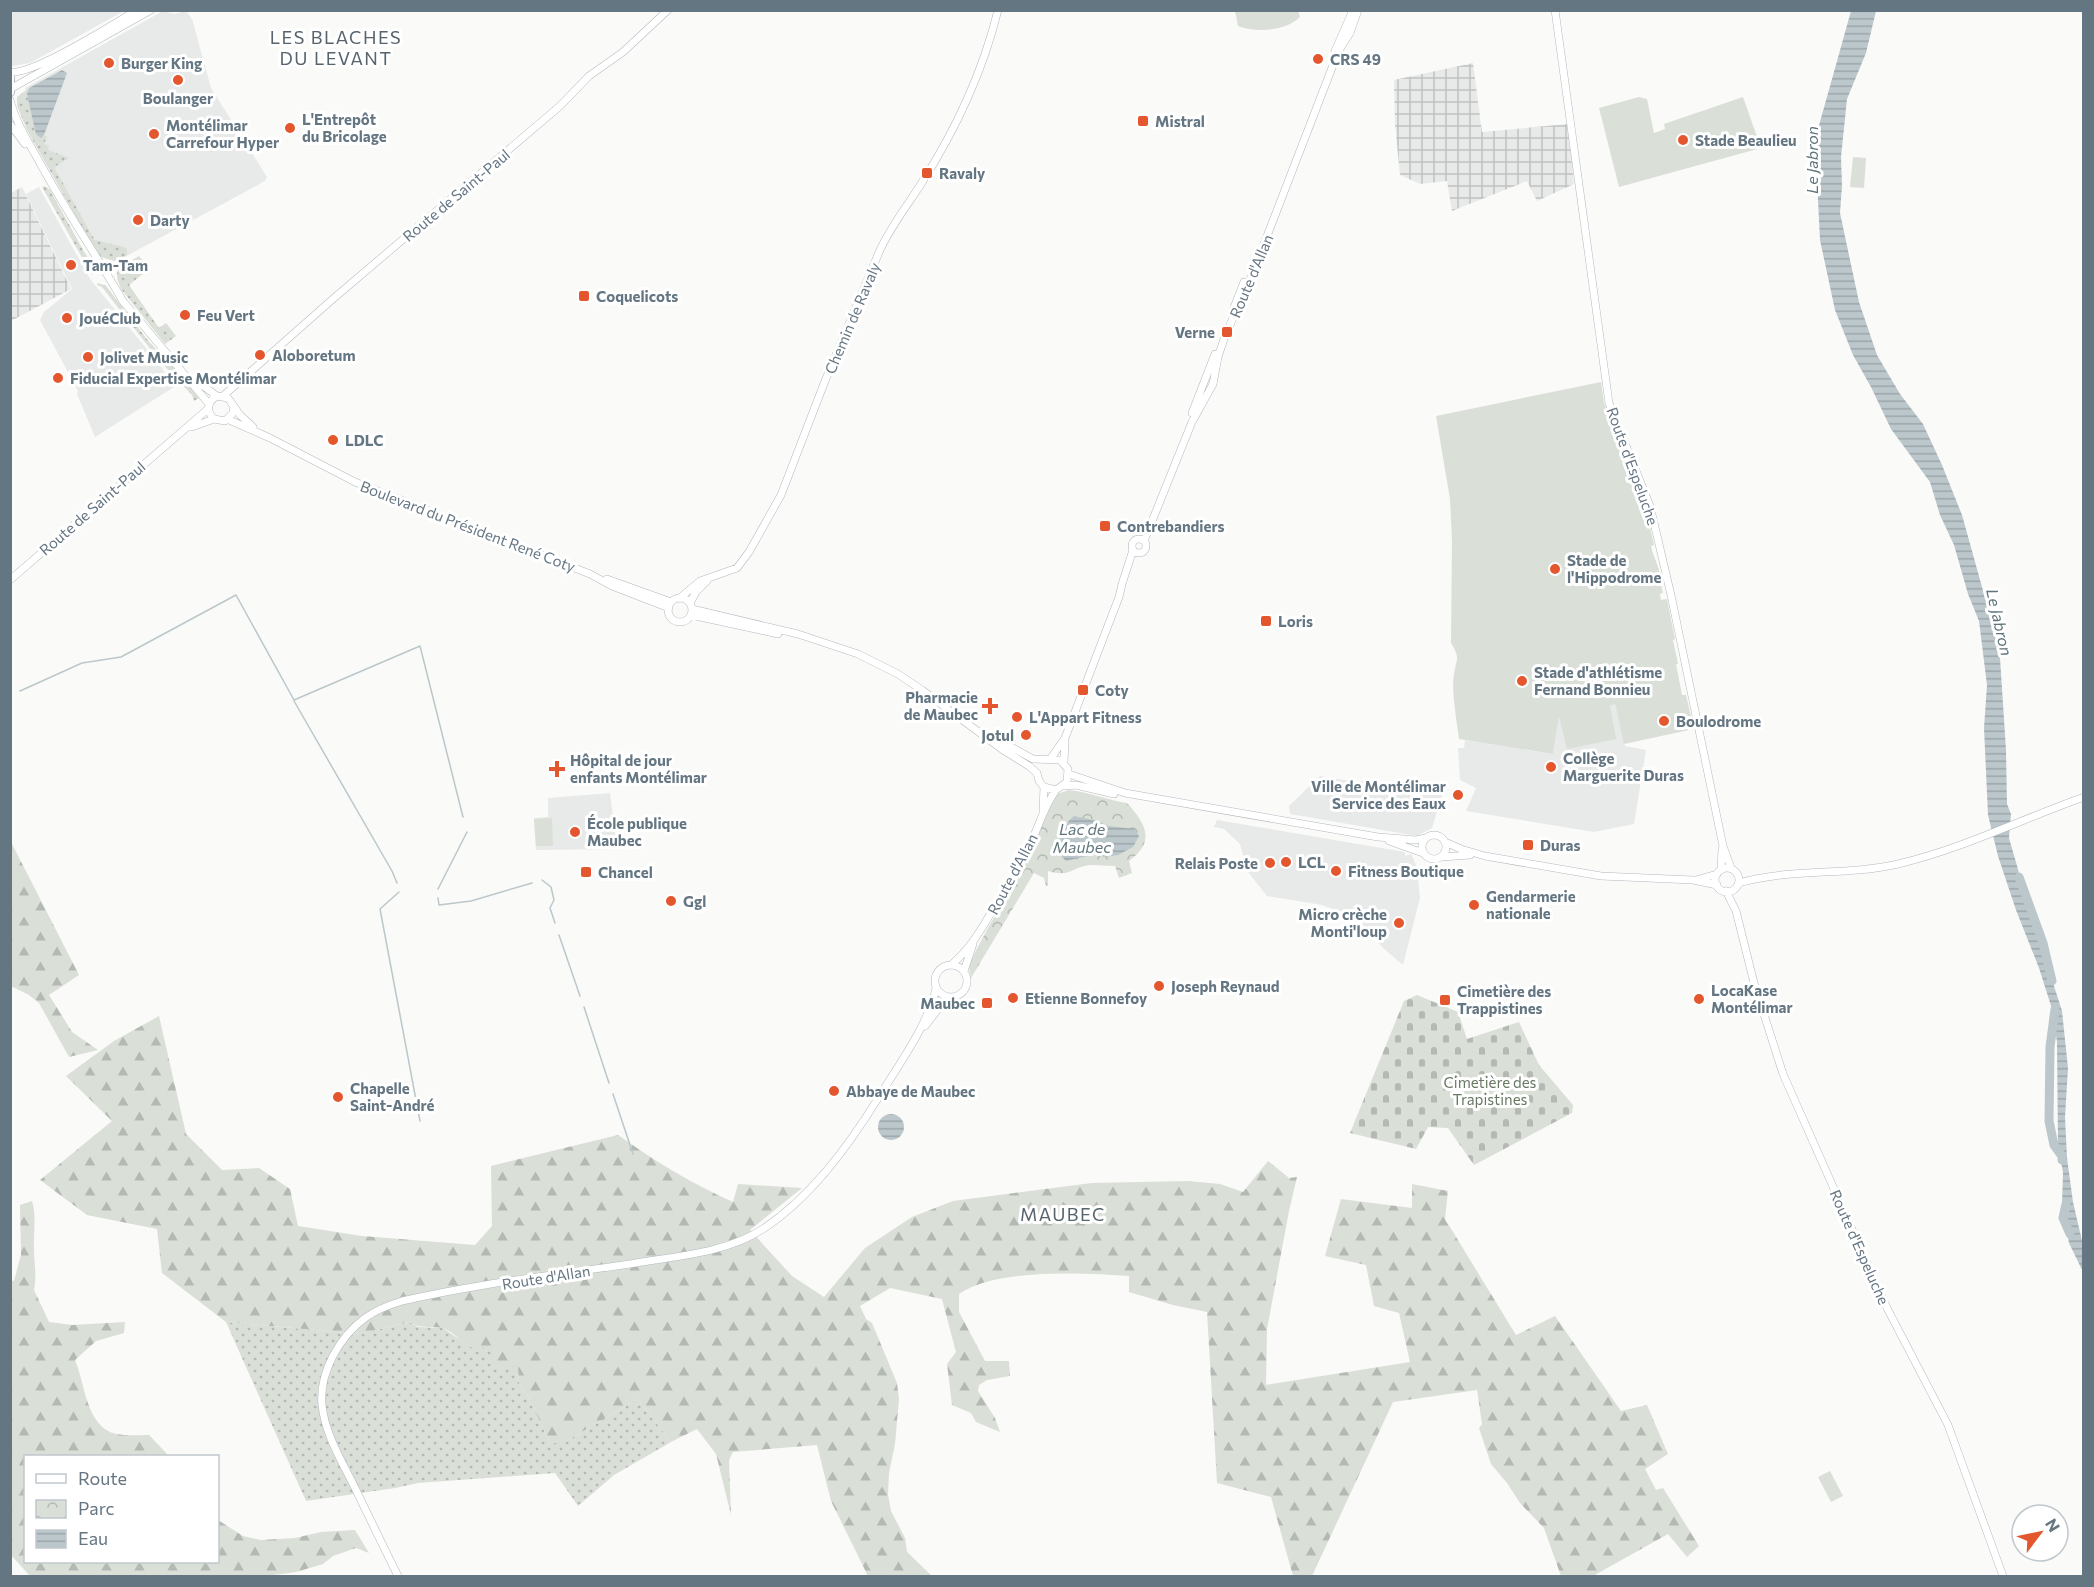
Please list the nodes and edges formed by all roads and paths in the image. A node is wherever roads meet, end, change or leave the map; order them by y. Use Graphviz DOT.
graph roads {
  1 [pos="137,10"];
  2 [pos="151,10"];
  3 [pos="668,10"];
  4 [pos="998,10"];
  5 [pos="1353,10"];
  6 [pos="1358,10"];
  7 [pos="1555,10"];
  8 [pos="10,72"];
  9 [pos="10,78"];
  10 [pos="11,90"];
  11 [pos="10,100"];
  12 [pos="10,124"];
  13 [pos="44,170"];
  14 [pos="183,371"];
  15 [pos="243,378"];
  16 [pos="220,396"];
  17 [pos="233,405"];
  18 [pos="209,406"];
  19 [pos="214,419"];
  20 [pos="227,419"];
  21 [pos="174,437"];
  22 [pos="270,438"];
  23 [pos="1141,540"];
  24 [pos="1136,552"];
  25 [pos="709,579"];
  26 [pos="10,580"];
  27 [pos="680,598"];
  28 [pos="670,605"];
  29 [pos="691,609"];
  30 [pos="981,732"];
  31 [pos="1065,738"];
  32 [pos="1048,759"];
  33 [pos="1064,762"];
  34 [pos="1037,773"];
  35 [pos="1069,774"];
  36 [pos="1064,786"];
  37 [pos="1044,787"];
  38 [pos="1056,790"];
  39 [pos="1125,793"];
  40 [pos="2084,797"];
  41 [pos="1043,810"];
  42 [pos="1378,837"];
  43 [pos="1426,838"];
  44 [pos="1445,842"];
  45 [pos="1723,846"];
  46 [pos="1423,853"];
  47 [pos="1485,856"];
  48 [pos="1442,857"];
  49 [pos="1734,871"];
  50 [pos="1719,872"];
  51 [pos="1762,876"];
  52 [pos="1693,880"];
  53 [pos="1717,885"];
  54 [pos="1736,886"];
  55 [pos="1726,891"];
  56 [pos="1736,911"];
  57 [pos="977,936"];
  58 [pos="951,965"];
  59 [pos="964,971"];
  60 [pos="936,988"];
  61 [pos="950,998"];
  62 [pos="918,1032"];
  63 [pos="398,1576"];
  64 [pos="2003,1576"];
  1 -- 8 [label="street"];
  2 -- 10 [label="street"];
  3 -- 15 [label="street, Route de Saint-Paul"];
  4 -- 25 [label="street, Chemin de Ravaly"];
  5 -- 23 [label="street, Route d'Allan"];
  6 -- 23 [label="street, Route d'Allan"];
  7 -- 45 [label="street, Route d'Espeluche"];
  9 -- 10 [label="main road"];
  11 -- 13 [label="street"];
  12 -- 13 [label="street"];
  13 -- 14 [label="street"];
  14 -- 16 [label="street"];
  14 -- 18 [label="street"];
  15 -- 16 [label="street, Route de Saint-Paul"];
  15 -- 17 [label="street, Route de Saint-Paul"];
  16 -- 17 [label="street"];
  16 -- 18 [label="street"];
  17 -- 20 [label="street"];
  17 -- 22 [label="street, Boulevard du Président René Coty"];
  18 -- 19 [label="street"];
  18 -- 21 [label="street, Route de Saint-Paul"];
  19 -- 20 [label="street"];
  19 -- 21 [label="street, Route de Saint-Paul"];
  20 -- 22 [label="street, Boulevard du Président René Coty"];
  21 -- 26 [label="street, Route de Saint-Paul"];
  22 -- 28 [label="street, Boulevard du Président René Coty"];
  23 -- 24 [label="street"];
  23 -- 24 [label="street"];
  24 -- 31 [label="street"];
  25 -- 27 [label="street, Chemin de Ravaly"];
  25 -- 29 [label="street"];
  27 -- 28 [label="street"];
  27 -- 29 [label="street"];
  28 -- 29 [label="street"];
  29 -- 30 [label="street"];
  30 -- 32 [label="street"];
  30 -- 34 [label="street"];
  31 -- 32 [label="street"];
  31 -- 33 [label="street"];
  32 -- 33 [label="street"];
  32 -- 34 [label="street"];
  33 -- 35 [label="street"];
  34 -- 37 [label="street"];
  35 -- 36 [label="street"];
  35 -- 39 [label="street"];
  36 -- 38 [label="street"];
  36 -- 39 [label="street"];
  37 -- 38 [label="street"];
  37 -- 41 [label="street, Route d'Allan"];
  38 -- 41 [label="street, Route d'Allan"];
  39 -- 42 [label="street"];
  40 -- 51 [label="street"];
  41 -- 57 [label="street, Route d'Allan"];
  42 -- 43 [label="street"];
  42 -- 46 [label="street"];
  43 -- 44 [label="street"];
  43 -- 46 [label="street"];
  44 -- 47 [label="street"];
  44 -- 48 [label="street"];
  45 -- 49 [label="street, Route d'Espeluche"];
  45 -- 50 [label="street, Route d'Espeluche"];
  46 -- 48 [label="street"];
  47 -- 48 [label="street"];
  47 -- 52 [label="street"];
  49 -- 50 [label="street"];
  49 -- 51 [label="street"];
  49 -- 54 [label="street, Route d'Espeluche"];
  50 -- 52 [label="street"];
  50 -- 53 [label="street, Route d'Espeluche"];
  51 -- 54 [label="street"];
  52 -- 53 [label="street"];
  53 -- 55 [label="street"];
  54 -- 55 [label="street"];
  54 -- 56 [label="street, Route d'Espeluche"];
  55 -- 56 [label="street, Route d'Espeluche"];
  56 -- 64 [label="street, Route d'Espeluche"];
  57 -- 58 [label="street, Route d'Allan"];
  57 -- 59 [label="street, Route d'Allan"];
  58 -- 59 [label="street"];
  58 -- 60 [label="street"];
  59 -- 61 [label="street"];
  60 -- 61 [label="street"];
  60 -- 62 [label="street, Route d'Allan"];
  61 -- 62 [label="street, Route d'Allan"];
  62 -- 63 [label="street, Route d'Allan"];
}
